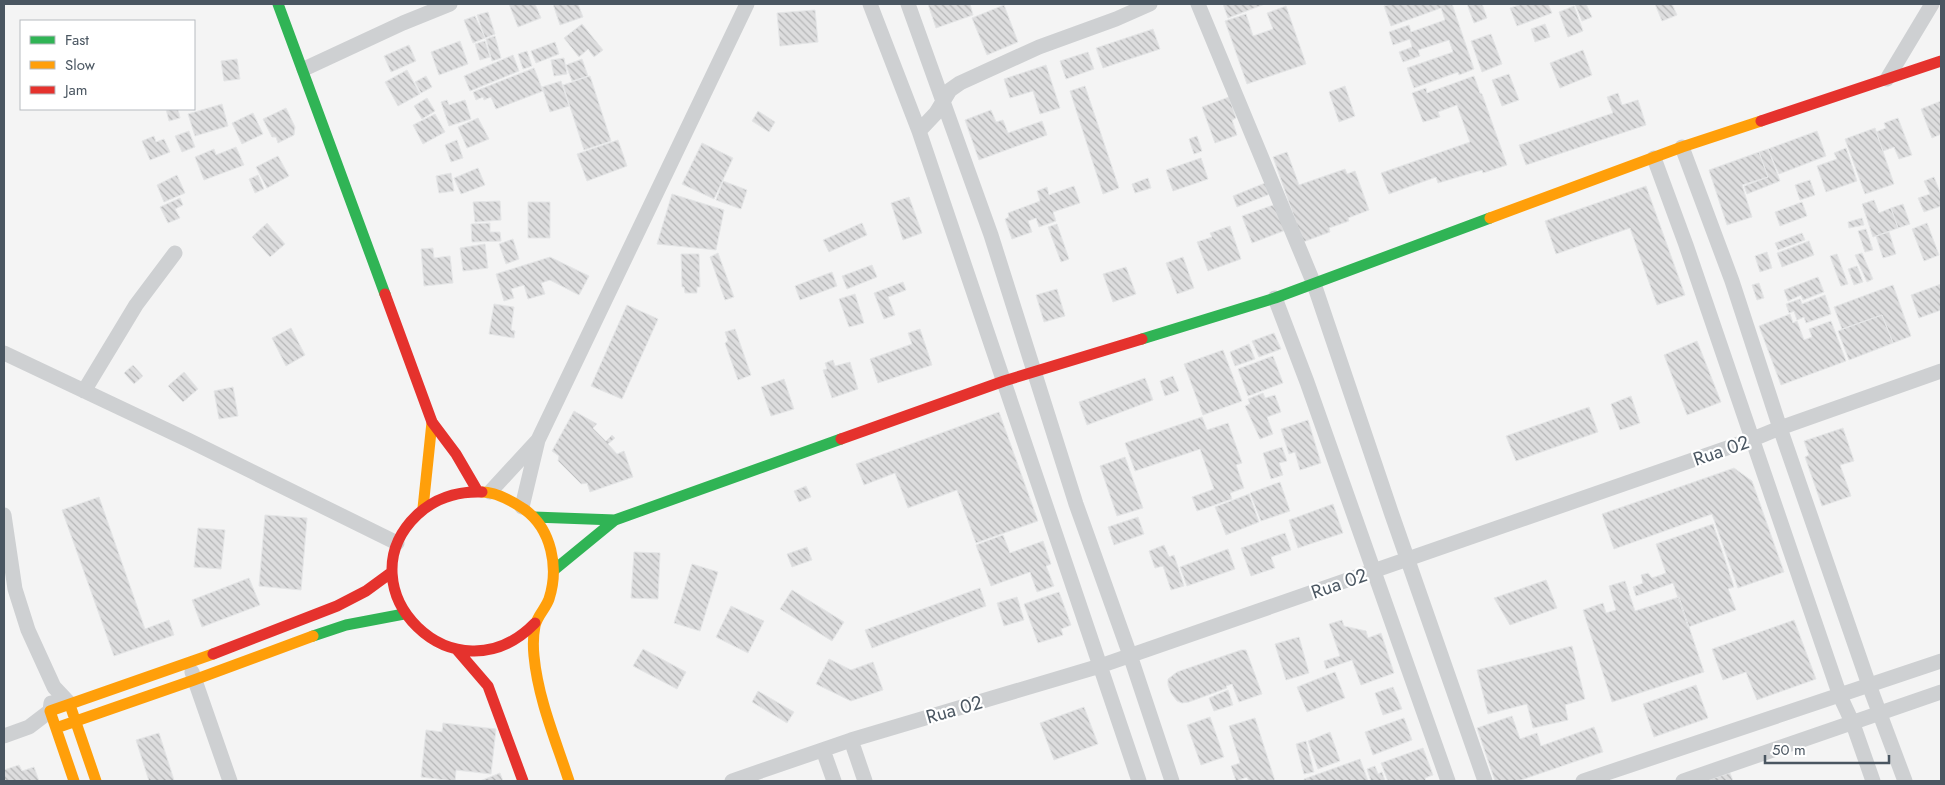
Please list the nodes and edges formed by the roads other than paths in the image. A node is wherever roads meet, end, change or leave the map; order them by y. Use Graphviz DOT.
graph roads {
  1 [pos="278,4"];
  2 [pos="450,4"];
  3 [pos="747,4"];
  4 [pos="870,4"];
  5 [pos="908,4"];
  6 [pos="1150,4"];
  7 [pos="1198,4"];
  8 [pos="1932,4"];
  9 [pos="1941,61"];
  10 [pos="304,69"];
  11 [pos="1887,78"];
  12 [pos="943,100"];
  13 [pos="919,131"];
  14 [pos="1682,147"];
  15 [pos="1654,158"];
  16 [pos="175,253"];
  17 [pos="1314,284"];
  18 [pos="1275,298"];
  19 [pos="4,354"];
  20 [pos="1035,371"];
  21 [pos="1941,371"];
  22 [pos="1004,381"];
  23 [pos="84,391"];
  24 [pos="432,422"];
  25 [pos="1780,428"];
  26 [pos="1753,439"];
  27 [pos="538,440"];
  28 [pos="484,491"];
  29 [pos="522,506"];
  30 [pos="423,508"];
  31 [pos="4,515"];
  32 [pos="534,517"];
  33 [pos="615,520"];
  34 [pos="397,543"];
  35 [pos="1408,560"];
  36 [pos="554,570"];
  37 [pos="1374,571"];
  38 [pos="392,572"];
  39 [pos="404,614"];
  40 [pos="535,623"];
  41 [pos="457,650"];
  42 [pos="1130,655"];
  43 [pos="1941,661"];
  44 [pos="188,663"];
  45 [pos="1100,666"];
  46 [pos="194,680"];
  47 [pos="1868,685"];
  48 [pos="54,687"];
  49 [pos="1941,692"];
  50 [pos="1840,696"];
  51 [pos="70,704"];
  52 [pos="50,711"];
  53 [pos="1880,712"];
  54 [pos="76,721"];
  55 [pos="1853,724"];
  56 [pos="28,727"];
  57 [pos="56,728"];
  58 [pos="4,736"];
  59 [pos="851,740"];
  60 [pos="823,750"];
  61 [pos="74,781"];
  62 [pos="96,781"];
  63 [pos="230,781"];
  64 [pos="523,781"];
  65 [pos="569,781"];
  66 [pos="732,781"];
  67 [pos="834,781"];
  68 [pos="865,781"];
  69 [pos="1139,781"];
  70 [pos="1172,781"];
  71 [pos="1448,781"];
  72 [pos="1485,781"];
  73 [pos="1583,781"];
  74 [pos="1684,781"];
  75 [pos="1873,781"];
  76 [pos="1905,781"];
  1 -- 10 [label="street"];
  2 -- 10 [label="street"];
  3 -- 27 [label="street"];
  4 -- 13 [label="street"];
  5 -- 12 [label="street"];
  6 -- 12 [label="street"];
  7 -- 17 [label="street"];
  8 -- 11 [label="street"];
  9 -- 11 [label="street"];
  10 -- 24 [label="street"];
  11 -- 14 [label="street"];
  12 -- 13 [label="street"];
  12 -- 20 [label="street"];
  13 -- 22 [label="street"];
  14 -- 15 [label="street"];
  14 -- 25 [label="street"];
  15 -- 17 [label="street"];
  15 -- 26 [label="street"];
  16 -- 23 [label="street"];
  17 -- 18 [label="street"];
  17 -- 35 [label="street"];
  18 -- 20 [label="street"];
  18 -- 37 [label="street"];
  19 -- 23 [label="street"];
  20 -- 22 [label="street"];
  20 -- 42 [label="street"];
  21 -- 25 [label="street, Rua 02"];
  22 -- 33 [label="street"];
  22 -- 45 [label="street"];
  23 -- 34 [label="street"];
  24 -- 28 [label="street"];
  24 -- 30 [label="street"];
  25 -- 26 [label="street, Rua 02"];
  25 -- 47 [label="street"];
  26 -- 35 [label="street, Rua 02"];
  26 -- 50 [label="street"];
  27 -- 28 [label="street"];
  27 -- 29 [label="street"];
  28 -- 29 [label="street"];
  28 -- 30 [label="street"];
  29 -- 32 [label="street"];
  30 -- 34 [label="street"];
  31 -- 48 [label="street"];
  32 -- 33 [label="street"];
  32 -- 36 [label="street"];
  33 -- 36 [label="street"];
  34 -- 38 [label="street"];
  35 -- 37 [label="street, Rua 02"];
  35 -- 72 [label="street"];
  36 -- 40 [label="street"];
  37 -- 42 [label="street, Rua 02"];
  37 -- 71 [label="street"];
  38 -- 39 [label="street"];
  38 -- 44 [label="street"];
  39 -- 41 [label="street"];
  39 -- 46 [label="street"];
  40 -- 41 [label="street"];
  40 -- 65 [label="street"];
  41 -- 64 [label="street"];
  42 -- 45 [label="street, Rua 02"];
  42 -- 70 [label="street"];
  43 -- 47 [label="street"];
  44 -- 46 [label="street"];
  44 -- 51 [label="street"];
  45 -- 59 [label="street, Rua 02"];
  45 -- 69 [label="street"];
  46 -- 54 [label="street"];
  46 -- 63 [label="street"];
  47 -- 50 [label="street"];
  47 -- 53 [label="street"];
  48 -- 51 [label="street"];
  48 -- 52 [label="street"];
  49 -- 53 [label="street"];
  50 -- 55 [label="street"];
  50 -- 73 [label="street"];
  51 -- 52 [label="street"];
  51 -- 54 [label="street"];
  52 -- 56 [label="street"];
  52 -- 57 [label="street"];
  53 -- 55 [label="street"];
  53 -- 76 [label="street"];
  54 -- 57 [label="street"];
  54 -- 62 [label="street"];
  55 -- 74 [label="street"];
  55 -- 75 [label="street"];
  56 -- 57 [label="street"];
  56 -- 58 [label="street"];
  57 -- 61 [label="street"];
  59 -- 60 [label="street, Rua 02"];
  59 -- 68 [label="street"];
  60 -- 66 [label="street, Rua 02"];
  60 -- 67 [label="street"];
}
